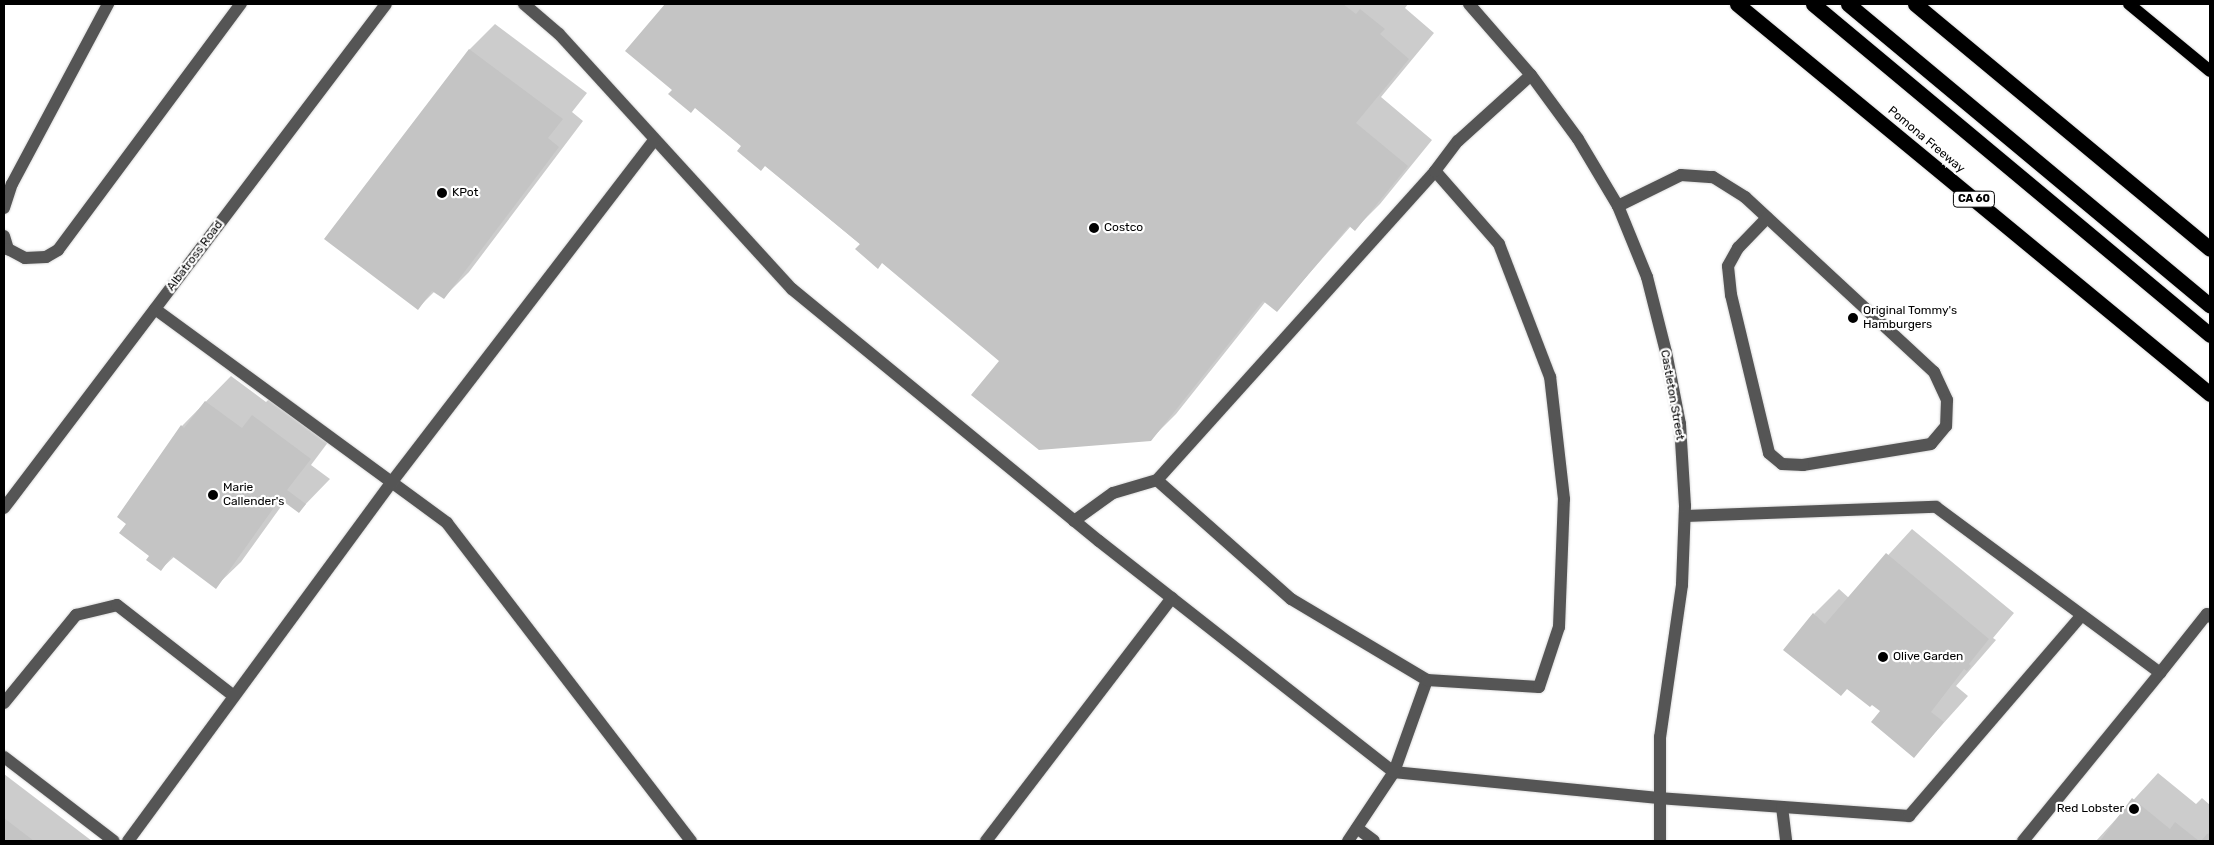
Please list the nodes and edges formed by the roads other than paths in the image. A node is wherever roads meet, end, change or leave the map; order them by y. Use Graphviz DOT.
graph roads {
  1 [pos="241,4"];
  2 [pos="386,4"];
  3 [pos="524,4"];
  4 [pos="1469,4"];
  5 [pos="1738,4"];
  6 [pos="1813,4"];
  7 [pos="1848,4"];
  8 [pos="1915,4"];
  9 [pos="2128,4"];
  10 [pos="103,6"];
  11 [pos="2210,71"];
  12 [pos="1531,75"];
  13 [pos="653,141"];
  14 [pos="1435,171"];
  15 [pos="1618,206"];
  16 [pos="4,208"];
  17 [pos="1767,218"];
  18 [pos="4,236"];
  19 [pos="2210,249"];
  20 [pos="2210,306"];
  21 [pos="154,309"];
  22 [pos="2210,334"];
  23 [pos="2210,394"];
  24 [pos="1157,480"];
  25 [pos="391,482"];
  26 [pos="4,508"];
  27 [pos="1685,516"];
  28 [pos="1074,521"];
  29 [pos="1172,598"];
  30 [pos="2081,616"];
  31 [pos="2210,617"];
  32 [pos="2160,673"];
  33 [pos="1427,680"];
  34 [pos="234,696"];
  35 [pos="4,703"];
  36 [pos="4,757"];
  37 [pos="1394,772"];
  38 [pos="1658,798"];
  39 [pos="1782,807"];
  40 [pos="1357,828"];
  41 [pos="114,841"];
  42 [pos="128,841"];
  43 [pos="690,841"];
  44 [pos="986,841"];
  45 [pos="1348,841"];
  46 [pos="1374,841"];
  47 [pos="1660,841"];
  48 [pos="1786,841"];
  49 [pos="2023,841"];
  1 -- 18 [label="street"];
  2 -- 21 [label="street, Albatross Road"];
  3 -- 13 [label="street"];
  4 -- 12 [label="street, Castleton Street"];
  5 -- 23 [label="highway, Pomona Freeway / CA 60"];
  6 -- 22 [label="highway"];
  7 -- 20 [label="highway"];
  8 -- 19 [label="highway"];
  9 -- 11 [label="main road"];
  10 -- 16 [label="street"];
  12 -- 14 [label="street"];
  12 -- 15 [label="street, Castleton Street"];
  13 -- 25 [label="street"];
  13 -- 28 [label="street"];
  14 -- 24 [label="street"];
  14 -- 33 [label="street"];
  15 -- 17 [label="street"];
  15 -- 27 [label="street, Castleton Street"];
  17 -- 17 [label="street"];
  21 -- 25 [label="street"];
  21 -- 26 [label="street, Albatross Road"];
  24 -- 28 [label="street"];
  24 -- 33 [label="street"];
  25 -- 34 [label="street"];
  25 -- 43 [label="street"];
  27 -- 30 [label="street"];
  27 -- 38 [label="street, Castleton Street"];
  28 -- 29 [label="street"];
  29 -- 37 [label="street"];
  29 -- 44 [label="street"];
  30 -- 32 [label="street"];
  30 -- 39 [label="street"];
  31 -- 32 [label="street"];
  32 -- 49 [label="street"];
  33 -- 37 [label="street"];
  34 -- 35 [label="street"];
  34 -- 42 [label="street"];
  36 -- 41 [label="street"];
  37 -- 38 [label="street"];
  37 -- 40 [label="street"];
  38 -- 39 [label="street"];
  38 -- 47 [label="street, Castleton Street"];
  39 -- 48 [label="street"];
  40 -- 45 [label="street"];
  40 -- 46 [label="street"];
}
